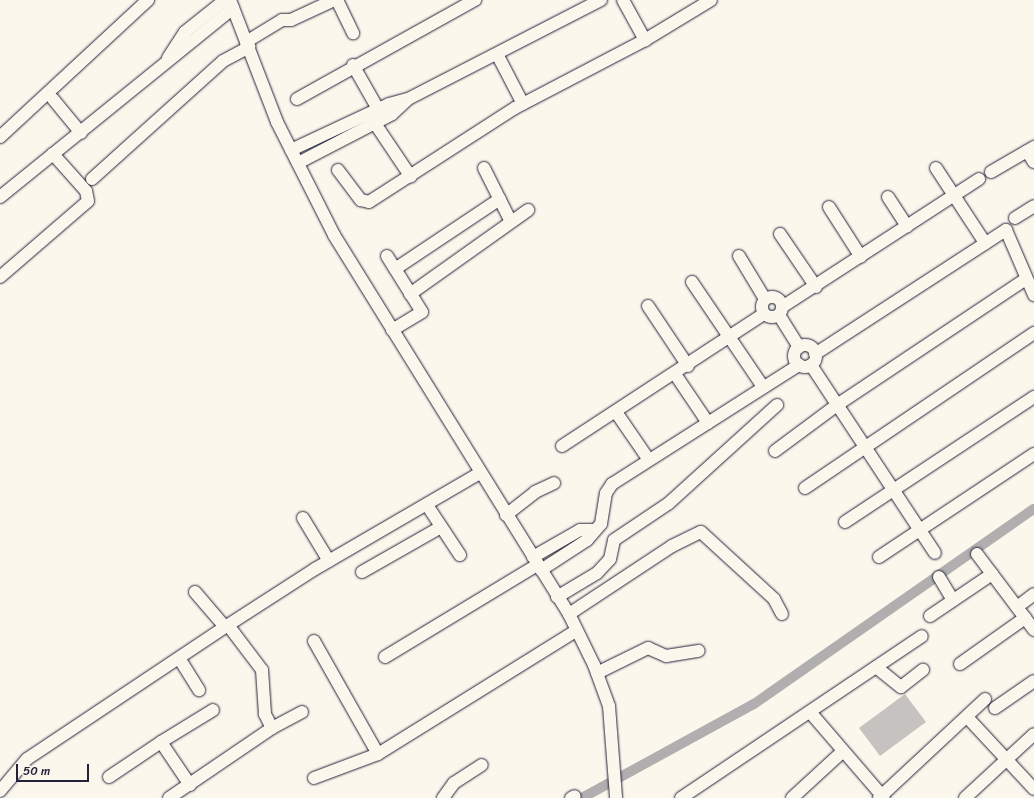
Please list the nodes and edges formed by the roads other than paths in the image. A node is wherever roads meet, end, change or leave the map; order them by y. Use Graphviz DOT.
graph roads {
  1 [pos="148,0"];
  2 [pos="335,0"];
  3 [pos="475,0"];
  4 [pos="601,0"];
  5 [pos="623,0"];
  6 [pos="710,0"];
  7 [pos="230,3"];
  8 [pos="353,33"];
  9 [pos="645,40"];
  10 [pos="247,44"];
  11 [pos="497,54"];
  12 [pos="353,65"];
  13 [pos="53,99"];
  14 [pos="297,100"];
  15 [pos="523,104"];
  16 [pos="376,116"];
  17 [pos="81,133"];
  18 [pos="322,136"];
  19 [pos="0,137"];
  20 [pos="329,147"];
  21 [pos="1031,149"];
  22 [pos="291,150"];
  23 [pos="53,154"];
  24 [pos="1034,162"];
  25 [pos="298,163"];
  26 [pos="484,168"];
  27 [pos="936,168"];
  28 [pos="338,170"];
  29 [pos="991,172"];
  30 [pos="411,177"];
  31 [pos="92,179"];
  32 [pos="979,179"];
  33 [pos="954,195"];
  34 [pos="0,197"];
  35 [pos="888,197"];
  36 [pos="500,199"];
  37 [pos="1034,206"];
  38 [pos="829,207"];
  39 [pos="528,210"];
  40 [pos="1015,218"];
  41 [pos="511,222"];
  42 [pos="907,226"];
  43 [pos="780,234"];
  44 [pos="986,243"];
  45 [pos="386,256"];
  46 [pos="739,256"];
  47 [pos="861,257"];
  48 [pos="395,269"];
  49 [pos="0,278"];
  50 [pos="1026,279"];
  51 [pos="692,282"];
  52 [pos="816,287"];
  53 [pos="410,294"];
  54 [pos="1034,295"];
  55 [pos="765,299"];
  56 [pos="648,306"];
  57 [pos="781,311"];
  58 [pos="764,314"];
  59 [pos="392,330"];
  60 [pos="1034,333"];
  61 [pos="729,337"];
  62 [pos="799,347"];
  63 [pos="809,361"];
  64 [pos="688,366"];
  65 [pos="675,374"];
  66 [pos="763,387"];
  67 [pos="1034,397"];
  68 [pos="777,405"];
  69 [pos="837,405"];
  70 [pos="616,412"];
  71 [pos="708,423"];
  72 [pos="562,446"];
  73 [pos="864,449"];
  74 [pos="775,451"];
  75 [pos="1034,454"];
  76 [pos="649,460"];
  77 [pos="480,473"];
  78 [pos="554,483"];
  79 [pos="805,488"];
  80 [pos="892,491"];
  81 [pos="427,505"];
  82 [pos="506,515"];
  83 [pos="303,518"];
  84 [pos="845,522"];
  85 [pos="441,527"];
  86 [pos="919,530"];
  87 [pos="935,553"];
  88 [pos="977,554"];
  89 [pos="460,555"];
  90 [pos="879,557"];
  91 [pos="329,561"];
  92 [pos="537,564"];
  93 [pos="362,572"];
  94 [pos="992,574"];
  95 [pos="939,577"];
  96 [pos="195,592"];
  97 [pos="1034,594"];
  98 [pos="557,597"];
  99 [pos="954,600"];
  100 [pos="1017,607"];
  101 [pos="569,614"];
  102 [pos="782,614"];
  103 [pos="930,616"];
  104 [pos="1025,618"];
  105 [pos="226,626"];
  106 [pos="577,630"];
  107 [pos="1034,630"];
  108 [pos="922,636"];
  109 [pos="314,641"];
  110 [pos="699,651"];
  111 [pos="385,657"];
  112 [pos="179,658"];
  113 [pos="960,664"];
  114 [pos="876,667"];
  115 [pos="923,670"];
  116 [pos="597,673"];
  117 [pos="1034,681"];
  118 [pos="199,690"];
  119 [pos="985,699"];
  120 [pos="995,708"];
  121 [pos="213,710"];
  122 [pos="302,712"];
  123 [pos="810,712"];
  124 [pos="967,717"];
  125 [pos="272,728"];
  126 [pos="1034,734"];
  127 [pos="161,742"];
  128 [pos="842,752"];
  129 [pos="378,754"];
  130 [pos="1008,758"];
  131 [pos="482,764"];
  132 [pos="108,777"];
  133 [pos="314,778"];
  134 [pos="190,785"];
  135 [pos="1034,789"];
  136 [pos="0,791"];
  137 [pos="615,794"];
  138 [pos="882,797"];
  139 [pos="169,798"];
  140 [pos="443,798"];
  141 [pos="681,798"];
  142 [pos="792,798"];
  143 [pos="965,798"];
  1 -- 19 [label="street"];
  2 -- 8 [label="street"];
  2 -- 10 [label="street"];
  3 -- 12 [label="street"];
  4 -- 11 [label="street"];
  5 -- 9 [label="street"];
  6 -- 9 [label="street"];
  7 -- 10 [label="street"];
  7 -- 17 [label="street"];
  9 -- 15 [label="street"];
  10 -- 22 [label="street"];
  10 -- 31 [label="street"];
  11 -- 15 [label="street"];
  11 -- 16 [label="street"];
  12 -- 14 [label="street"];
  12 -- 16 [label="street"];
  13 -- 17 [label="street"];
  15 -- 30 [label="street"];
  16 -- 18 [label="street"];
  16 -- 20 [label="street"];
  16 -- 30 [label="street"];
  17 -- 23 [label="street"];
  18 -- 20 [label="street"];
  18 -- 22 [label="street"];
  20 -- 25 [label="street"];
  21 -- 24 [label="street"];
  21 -- 29 [label="street"];
  22 -- 25 [label="street"];
  23 -- 34 [label="street"];
  23 -- 49 [label="street"];
  25 -- 59 [label="street"];
  26 -- 36 [label="street"];
  27 -- 33 [label="street"];
  28 -- 30 [label="street"];
  32 -- 33 [label="street"];
  33 -- 42 [label="street"];
  33 -- 44 [label="street"];
  35 -- 42 [label="street"];
  36 -- 41 [label="street"];
  36 -- 48 [label="street"];
  37 -- 40 [label="street"];
  38 -- 47 [label="street"];
  39 -- 41 [label="street"];
  41 -- 53 [label="street"];
  42 -- 47 [label="street"];
  43 -- 52 [label="street"];
  44 -- 50 [label="street"];
  44 -- 63 [label="street"];
  45 -- 48 [label="street"];
  46 -- 55 [label="street"];
  47 -- 52 [label="street"];
  48 -- 53 [label="street"];
  50 -- 54 [label="street"];
  50 -- 69 [label="street"];
  51 -- 61 [label="street"];
  52 -- 57 [label="street"];
  53 -- 59 [label="street"];
  55 -- 57 [label="street"];
  55 -- 58 [label="street"];
  56 -- 64 [label="street"];
  57 -- 58 [label="street"];
  57 -- 62 [label="street"];
  58 -- 61 [label="street"];
  59 -- 77 [label="street"];
  60 -- 73 [label="street"];
  61 -- 64 [label="street"];
  61 -- 66 [label="street"];
  62 -- 63 [label="street"];
  62 -- 63 [label="street"];
  63 -- 66 [label="street"];
  63 -- 69 [label="street"];
  64 -- 65 [label="street"];
  65 -- 70 [label="street"];
  65 -- 71 [label="street"];
  66 -- 71 [label="street"];
  67 -- 80 [label="street"];
  68 -- 98 [label="street"];
  69 -- 73 [label="street"];
  69 -- 74 [label="street"];
  70 -- 72 [label="street"];
  70 -- 76 [label="street"];
  71 -- 76 [label="street"];
  73 -- 79 [label="street"];
  73 -- 80 [label="street"];
  75 -- 86 [label="street"];
  76 -- 92 [label="street"];
  77 -- 81 [label="street"];
  77 -- 82 [label="street"];
  78 -- 82 [label="street"];
  80 -- 84 [label="street"];
  80 -- 86 [label="street"];
  81 -- 85 [label="street"];
  81 -- 91 [label="street"];
  82 -- 92 [label="street"];
  83 -- 91 [label="street"];
  85 -- 89 [label="street"];
  85 -- 93 [label="street"];
  86 -- 87 [label="street"];
  86 -- 90 [label="street"];
  88 -- 94 [label="street"];
  91 -- 105 [label="street"];
  92 -- 98 [label="street"];
  92 -- 111 [label="street"];
  94 -- 99 [label="street"];
  94 -- 100 [label="street"];
  95 -- 99 [label="street"];
  96 -- 105 [label="street"];
  97 -- 100 [label="street"];
  98 -- 101 [label="street"];
  99 -- 103 [label="street"];
  100 -- 104 [label="street"];
  101 -- 102 [label="street"];
  101 -- 106 [label="street"];
  104 -- 107 [label="street"];
  104 -- 113 [label="street"];
  105 -- 112 [label="street"];
  105 -- 125 [label="street"];
  106 -- 116 [label="street"];
  106 -- 129 [label="street"];
  108 -- 114 [label="street"];
  109 -- 129 [label="street"];
  110 -- 116 [label="street"];
  112 -- 118 [label="street"];
  112 -- 136 [label="street"];
  114 -- 115 [label="street"];
  114 -- 123 [label="street"];
  116 -- 137 [label="street"];
  117 -- 120 [label="street"];
  119 -- 124 [label="street"];
  121 -- 127 [label="street"];
  122 -- 125 [label="street"];
  123 -- 128 [label="street"];
  123 -- 141 [label="street"];
  124 -- 130 [label="street"];
  124 -- 138 [label="street"];
  125 -- 134 [label="street"];
  126 -- 130 [label="street"];
  127 -- 132 [label="street"];
  127 -- 134 [label="street"];
  128 -- 138 [label="street"];
  128 -- 142 [label="street"];
  129 -- 133 [label="street"];
  130 -- 135 [label="street"];
  130 -- 143 [label="street"];
  131 -- 140 [label="street"];
  134 -- 139 [label="street"];
}
